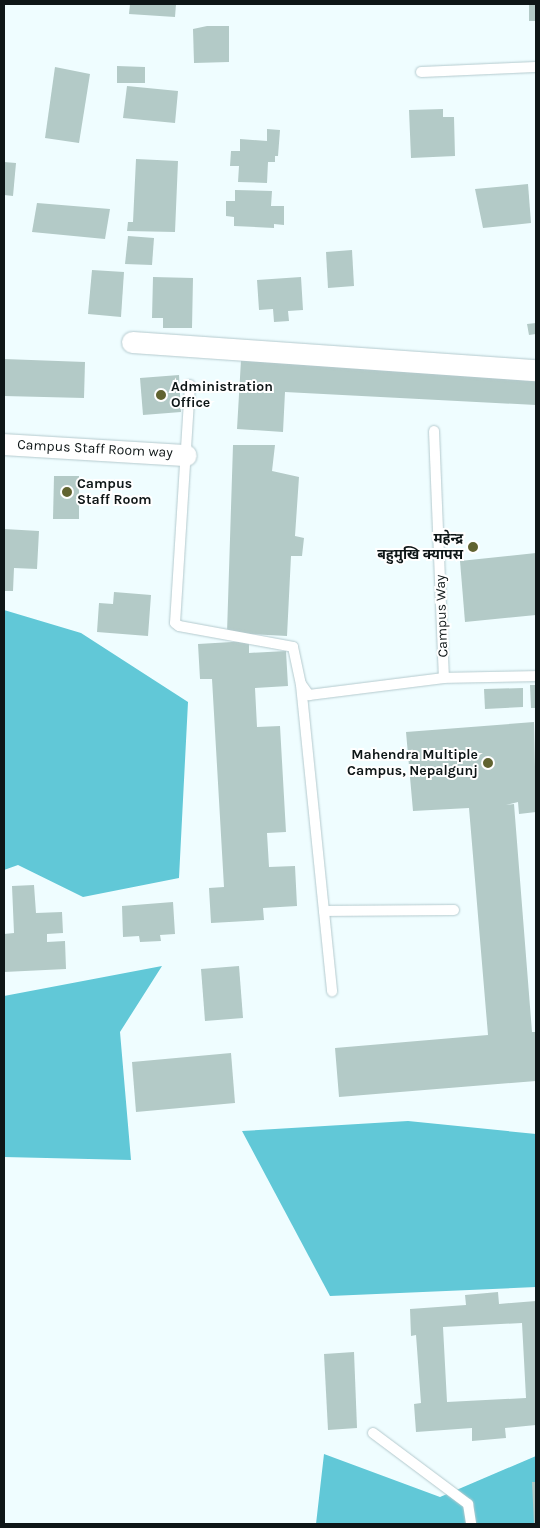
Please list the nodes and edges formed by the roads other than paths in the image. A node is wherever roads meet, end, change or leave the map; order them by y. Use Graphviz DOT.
graph roads {
  1 [pos="536,68"];
  2 [pos="421,72"];
  3 [pos="132,342"];
  4 [pos="536,370"];
  5 [pos="190,385"];
  6 [pos="434,431"];
  7 [pos="4,444"];
  8 [pos="186,454"];
  9 [pos="536,676"];
  10 [pos="444,678"];
  11 [pos="301,684"];
  12 [pos="454,910"];
  13 [pos="324,911"];
  14 [pos="332,991"];
  15 [pos="372,1433"];
  16 [pos="471,1524"];
  1 -- 2 [label="lane"];
  3 -- 4 [label="street"];
  5 -- 8 [label="lane"];
  6 -- 10 [label="lane, Campus Way"];
  7 -- 8 [label="street, Campus Staff Room way"];
  8 -- 11 [label="lane"];
  9 -- 10 [label="lane, Campus Way"];
  10 -- 11 [label="lane"];
  11 -- 13 [label="lane"];
  12 -- 13 [label="lane"];
  13 -- 14 [label="lane"];
  15 -- 16 [label="lane"];
}
